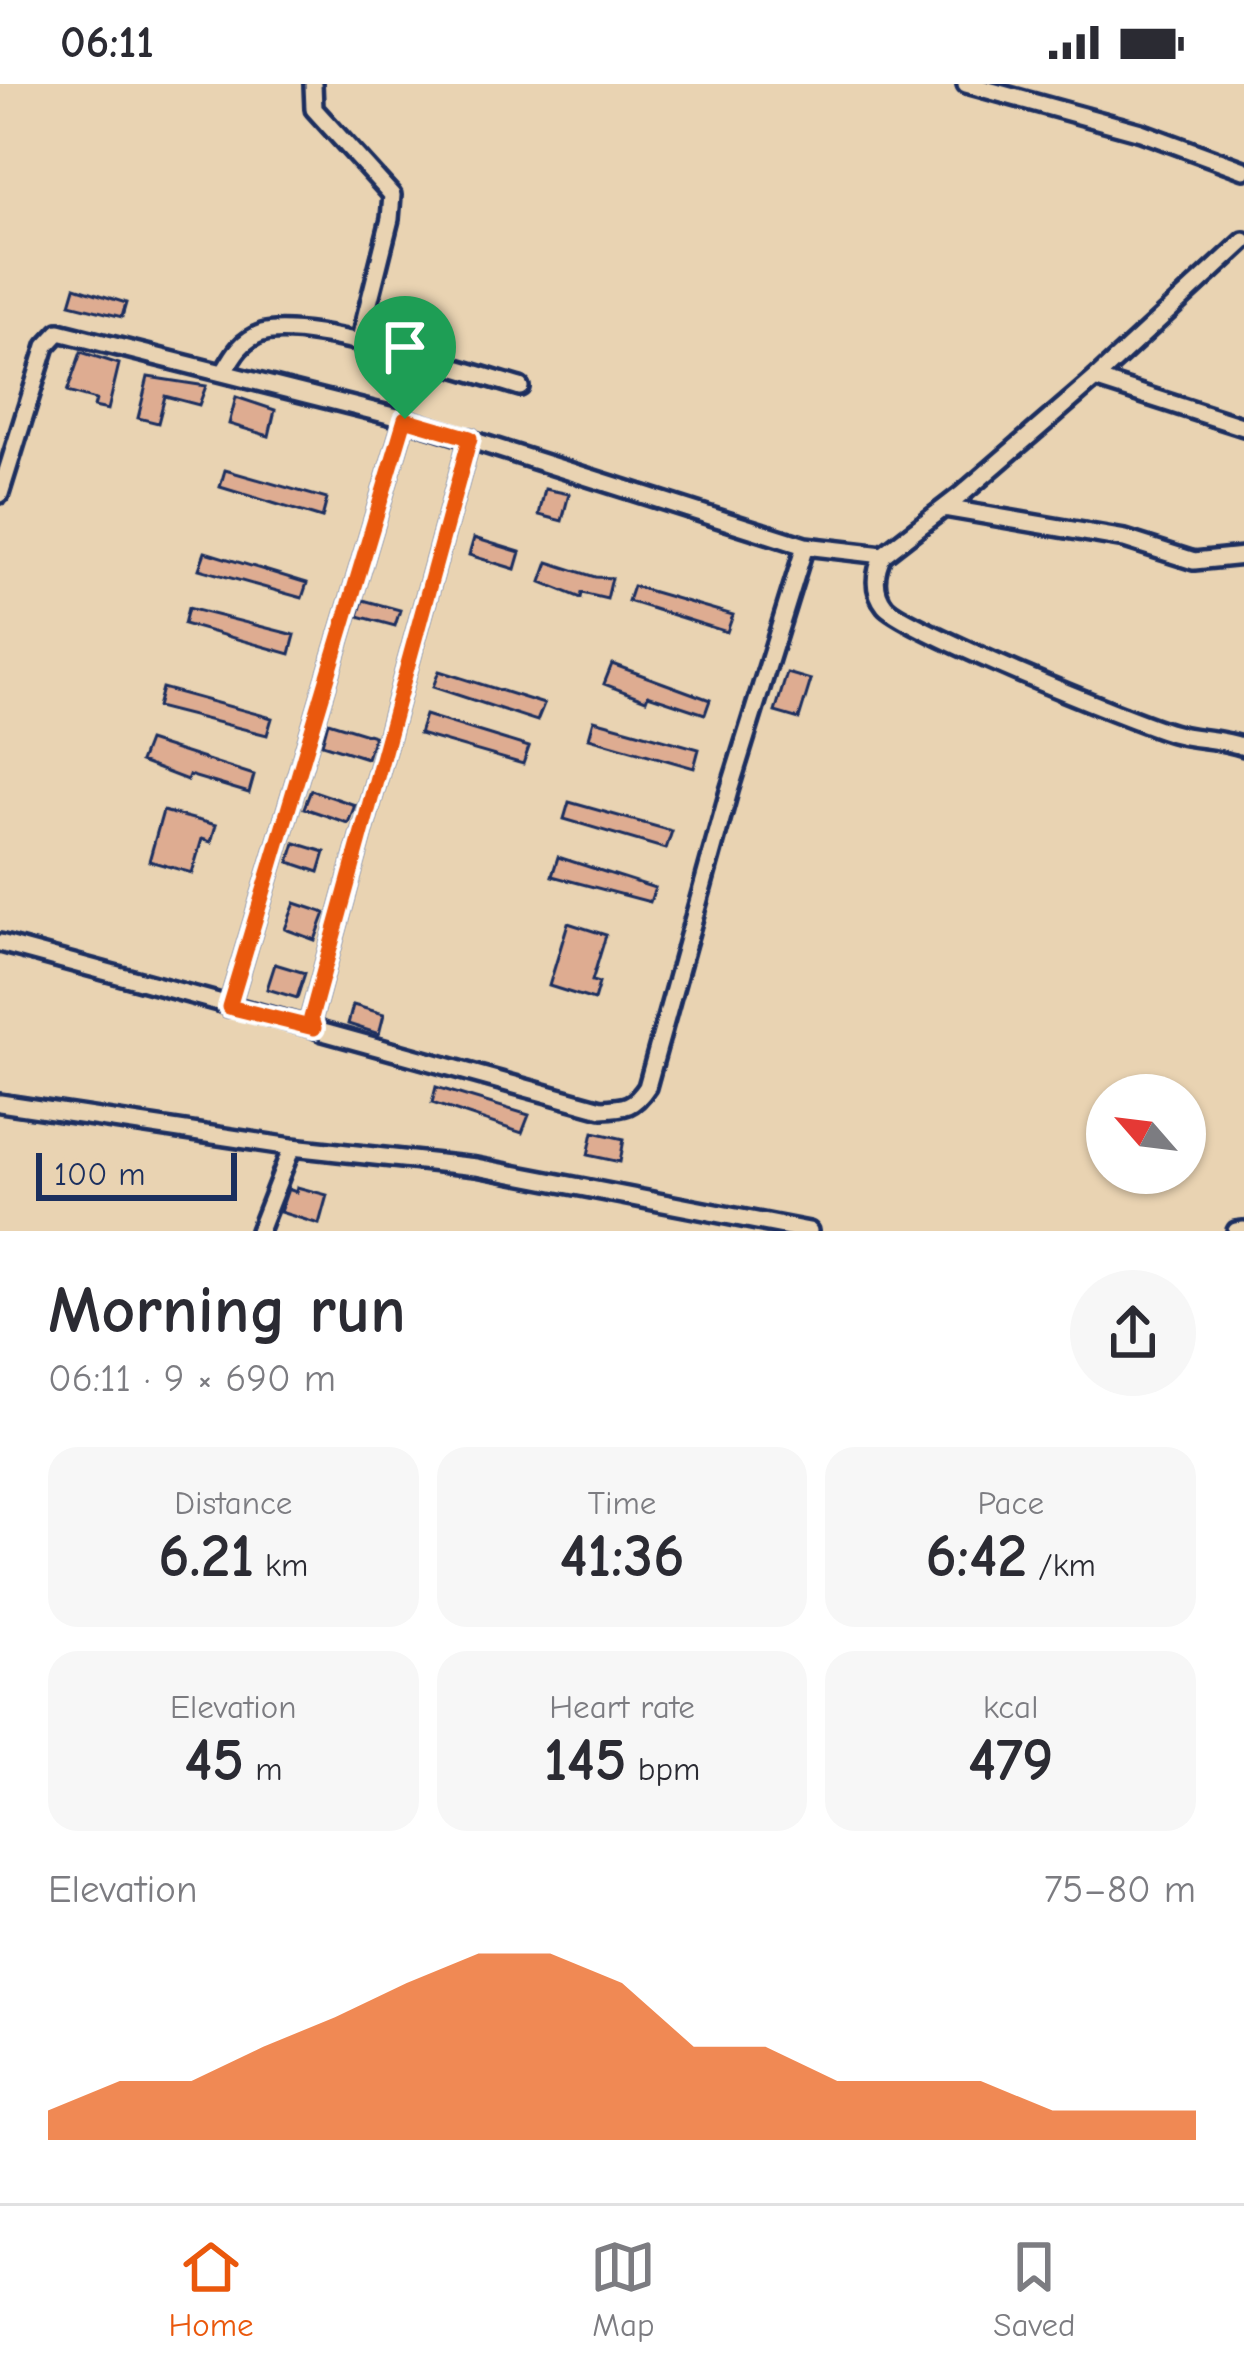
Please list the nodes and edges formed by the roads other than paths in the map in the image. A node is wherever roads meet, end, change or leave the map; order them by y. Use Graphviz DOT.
graph roads {
  1 [pos="314,84"];
  2 [pos="966,84"];
  3 [pos="1244,170"];
  4 [pos="1244,241"];
  5 [pos="359,344"];
  6 [pos="224,372"];
  7 [pos="1095,379"];
  8 [pos="520,387"];
  9 [pos="405,419"];
  10 [pos="1244,427"];
  11 [pos="470,438"];
  12 [pos="0,494"];
  13 [pos="944,508"];
  14 [pos="805,546"];
  15 [pos="883,555"];
  16 [pos="1244,556"];
  17 [pos="1244,747"];
  18 [pos="0,943"];
  19 [pos="229,1007"];
  20 [pos="314,1028"];
  21 [pos="0,1103"];
  22 [pos="292,1147"];
  23 [pos="259,1231"];
  24 [pos="809,1231"];
  1 -- 5 [label="street"];
  2 -- 3 [label="street"];
  4 -- 7 [label="street"];
  5 -- 6 [label="street"];
  5 -- 8 [label="street"];
  6 -- 9 [label="street"];
  6 -- 12 [label="street"];
  7 -- 10 [label="street"];
  7 -- 13 [label="street"];
  9 -- 11 [label="street"];
  9 -- 19 [label="street"];
  11 -- 14 [label="street"];
  11 -- 20 [label="street"];
  13 -- 15 [label="street"];
  13 -- 16 [label="street"];
  14 -- 15 [label="street"];
  14 -- 20 [label="street"];
  15 -- 17 [label="street"];
  18 -- 19 [label="street"];
  19 -- 20 [label="street"];
  21 -- 22 [label="street"];
  22 -- 23 [label="street"];
  22 -- 24 [label="street"];
}
